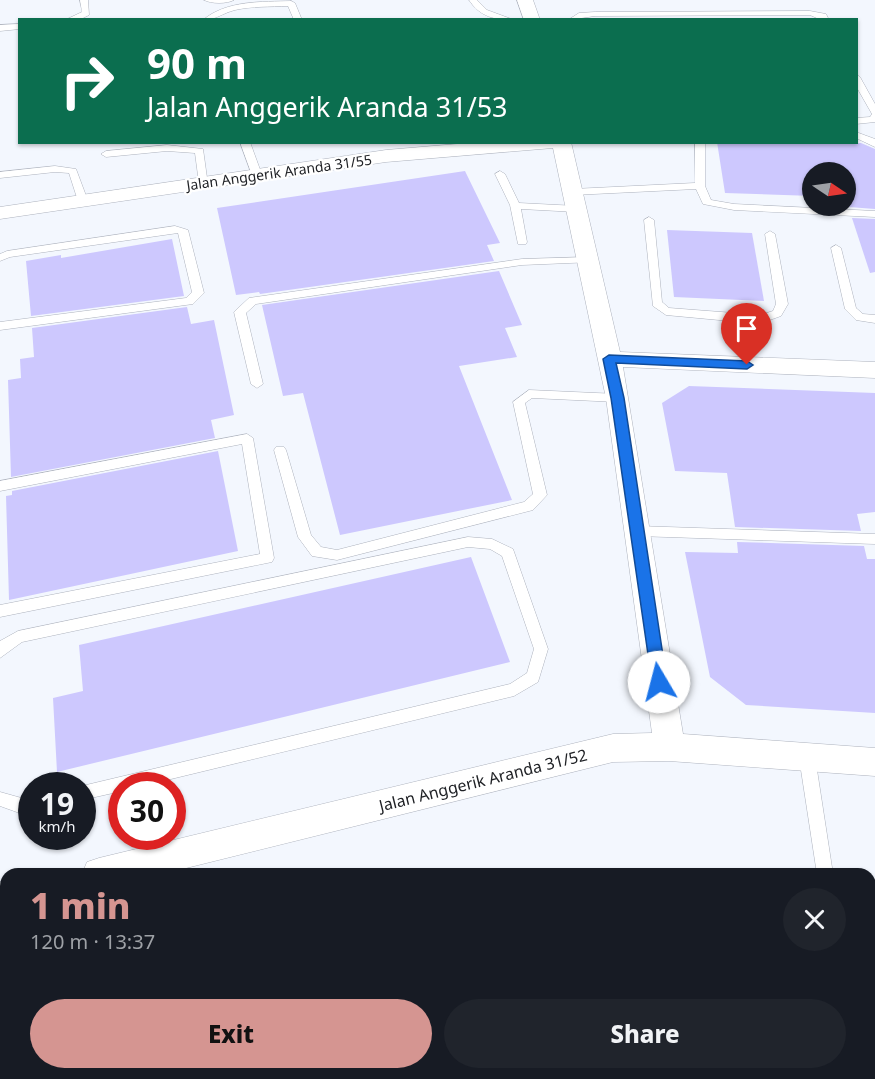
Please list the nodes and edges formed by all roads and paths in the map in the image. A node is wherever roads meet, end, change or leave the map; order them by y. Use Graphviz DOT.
graph roads {
  1 [pos="84,0"];
  2 [pos="208,0"];
  3 [pos="231,0"];
  4 [pos="473,0"];
  5 [pos="525,0"];
  6 [pos="76,18"];
  7 [pos="210,18"];
  8 [pos="297,18"];
  9 [pos="503,18"];
  10 [pos="531,18"];
  11 [pos="576,18"];
  12 [pos="824,18"];
  13 [pos="18,26"];
  14 [pos="0,28"];
  15 [pos="858,81"];
  16 [pos="875,114"];
  17 [pos="858,121"];
  18 [pos="858,136"];
  19 [pos="246,144"];
  20 [pos="535,144"];
  21 [pos="561,144"];
  22 [pos="700,144"];
  23 [pos="875,144"];
  24 [pos="106,154"];
  25 [pos="0,174"];
  26 [pos="500,174"];
  27 [pos="257,175"];
  28 [pos="204,183"];
  29 [pos="700,186"];
  30 [pos="83,201"];
  31 [pos="575,201"];
  32 [pos="515,205"];
  33 [pos="0,213"];
  34 [pos="875,214"];
  35 [pos="649,220"];
  36 [pos="770,234"];
  37 [pos="522,242"];
  38 [pos="836,248"];
  39 [pos="0,258"];
  40 [pos="589,260"];
  41 [pos="735,318"];
  42 [pos="875,319"];
  43 [pos="0,326"];
  44 [pos="609,359"];
  45 [pos="747,365"];
  46 [pos="875,370"];
  47 [pos="256,384"];
  48 [pos="618,398"];
  49 [pos="280,450"];
  50 [pos="0,486"];
  51 [pos="637,531"];
  52 [pos="875,539"];
  53 [pos="0,612"];
  54 [pos="0,652"];
  55 [pos="669,747"];
  56 [pos="807,757"];
  57 [pos="875,762"];
  58 [pos="96,790"];
  59 [pos="0,799"];
  60 [pos="18,805"];
  61 [pos="123,868"];
  62 [pos="824,868"];
  1 -- 6 [label="lane"];
  2 -- 3 [label="lane"];
  4 -- 9 [label="lane"];
  5 -- 10 [label="street"];
  7 -- 8 [label="lane"];
  11 -- 12 [label="lane"];
  13 -- 14 [label="lane"];
  15 -- 16 [label="lane"];
  16 -- 17 [label="lane"];
  18 -- 23 [label="lane"];
  19 -- 27 [label="lane"];
  20 -- 27 [label="street, Jalan Anggerik Aranda 31/55"];
  21 -- 31 [label="street"];
  22 -- 29 [label="lane"];
  24 -- 28 [label="lane"];
  25 -- 30 [label="lane"];
  26 -- 32 [label="lane"];
  27 -- 28 [label="street, Jalan Anggerik Aranda 31/55"];
  28 -- 30 [label="street, Jalan Anggerik Aranda 31/55"];
  29 -- 31 [label="lane"];
  29 -- 34 [label="lane"];
  30 -- 33 [label="street, Jalan Anggerik Aranda 31/55"];
  31 -- 32 [label="lane"];
  31 -- 40 [label="street"];
  32 -- 37 [label="lane"];
  35 -- 41 [label="lane"];
  36 -- 41 [label="lane"];
  38 -- 42 [label="lane"];
  39 -- 43 [label="lane"];
  40 -- 44 [label="street"];
  40 -- 47 [label="lane"];
  41 -- 45 [label="lane"];
  44 -- 45 [label="street"];
  44 -- 48 [label="street"];
  45 -- 46 [label="street"];
  48 -- 49 [label="lane"];
  48 -- 51 [label="street"];
  50 -- 53 [label="lane"];
  51 -- 52 [label="lane"];
  51 -- 55 [label="street"];
  54 -- 58 [label="lane"];
  55 -- 56 [label="street, Jalan Anggerik Aranda 31/52"];
  55 -- 61 [label="street, Jalan Anggerik Aranda 31/52"];
  56 -- 57 [label="street, Jalan Anggerik Aranda 31/52"];
  56 -- 62 [label="lane"];
  59 -- 60 [label="lane"];
}
